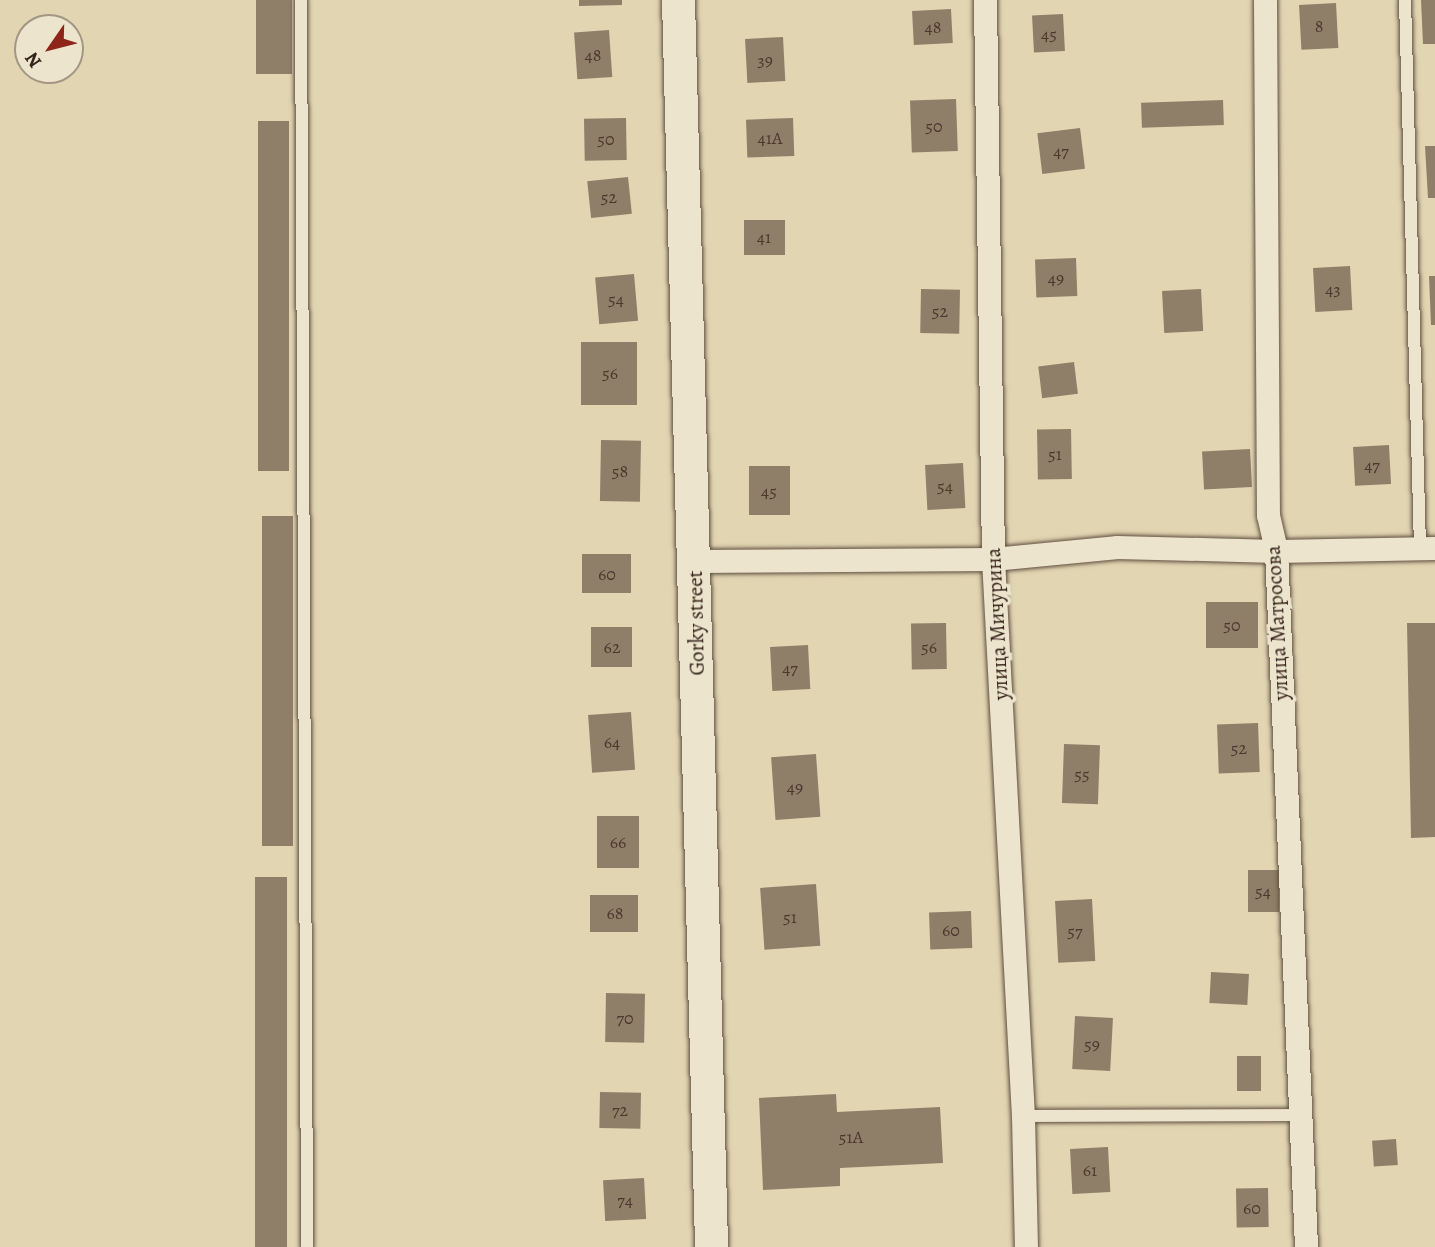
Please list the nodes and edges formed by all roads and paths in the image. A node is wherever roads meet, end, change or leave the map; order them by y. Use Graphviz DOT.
graph roads {
  1 [pos="301,0"];
  2 [pos="678,0"];
  3 [pos="985,0"];
  4 [pos="1265,0"];
  5 [pos="1405,0"];
  6 [pos="1427,548"];
  7 [pos="1276,551"];
  8 [pos="993,559"];
  9 [pos="695,561"];
  10 [pos="1300,1115"];
  11 [pos="1023,1116"];
  12 [pos="307,1247"];
  13 [pos="711,1247"];
  14 [pos="1026,1247"];
  15 [pos="1306,1247"];
  1 -- 12 [label="lane"];
  2 -- 9 [label="main road, Gorky street"];
  3 -- 8 [label="street, улица Мичурина"];
  4 -- 7 [label="street, улица Матросова"];
  5 -- 6 [label="lane"];
  6 -- 7 [label="street"];
  7 -- 8 [label="street"];
  7 -- 10 [label="street, улица Матросова"];
  8 -- 9 [label="street"];
  8 -- 11 [label="street, улица Мичурина"];
  9 -- 13 [label="main road, Gorky street"];
  10 -- 11 [label="lane"];
  10 -- 15 [label="street, улица Матросова"];
  11 -- 14 [label="street, улица Мичурина"];
}
